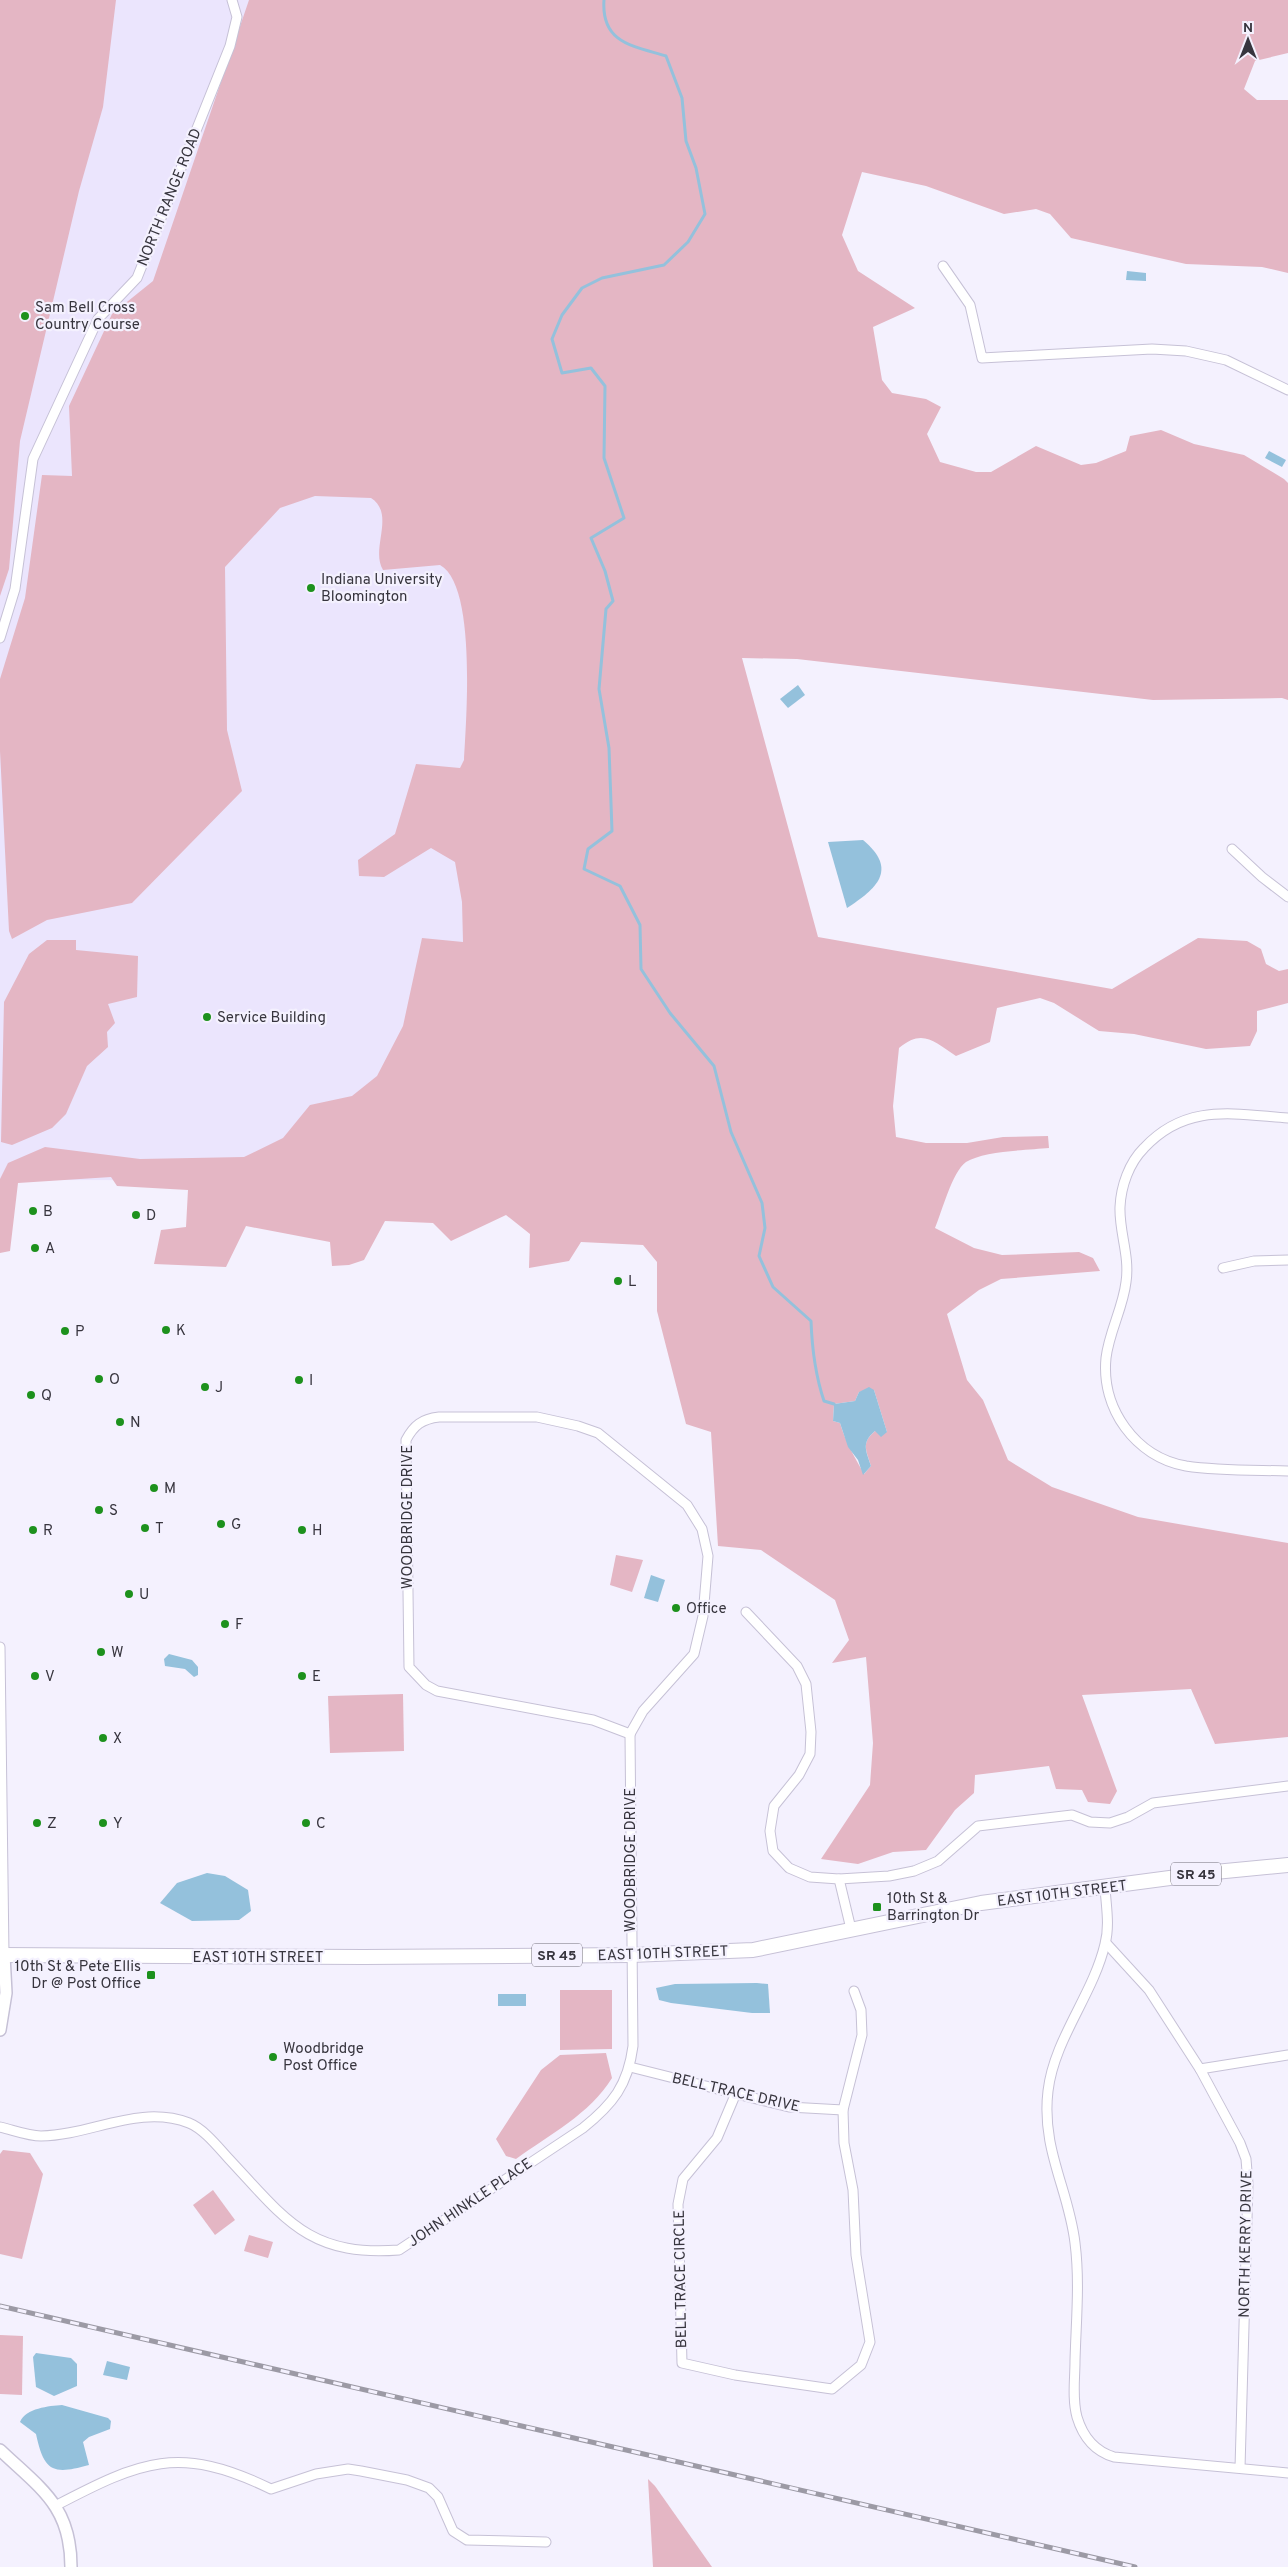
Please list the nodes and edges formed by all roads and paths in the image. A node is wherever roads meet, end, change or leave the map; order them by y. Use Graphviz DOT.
graph roads {
  1 [pos="232,0"];
  2 [pos="943,266"];
  3 [pos="1288,390"];
  4 [pos="0,638"];
  5 [pos="1232,849"];
  6 [pos="1288,897"];
  7 [pos="1288,1118"];
  8 [pos="1288,1260"];
  9 [pos="1223,1268"];
  10 [pos="1288,1472"];
  11 [pos="746,1612"];
  12 [pos="0,1647"];
  13 [pos="630,1734"];
  14 [pos="1288,1786"];
  15 [pos="1288,1865"];
  16 [pos="839,1878"];
  17 [pos="1104,1887"];
  18 [pos="850,1929"];
  19 [pos="1106,1943"];
  20 [pos="2,1955"];
  21 [pos="631,1955"];
  22 [pos="854,1991"];
  23 [pos="0,2030"];
  24 [pos="1288,2055"];
  25 [pos="630,2066"];
  26 [pos="1200,2069"];
  27 [pos="736,2093"];
  28 [pos="843,2110"];
  29 [pos="0,2127"];
  30 [pos="0,2450"];
  31 [pos="1240,2468"];
  32 [pos="1288,2473"];
  33 [pos="55,2506"];
  34 [pos="546,2542"];
  35 [pos="71,2567"];
  1 -- 4 [label="street, NORTH RANGE ROAD"];
  2 -- 3 [label="street"];
  5 -- 6 [label="street"];
  7 -- 10 [label="street"];
  8 -- 9 [label="street"];
  11 -- 16 [label="street"];
  12 -- 20 [label="street"];
  13 -- 13 [label="street, WOODBRIDGE DRIVE"];
  13 -- 21 [label="street, WOODBRIDGE DRIVE"];
  14 -- 16 [label="street"];
  15 -- 17 [label="main road, EAST 10TH STREET / SR 45"];
  16 -- 18 [label="street"];
  17 -- 18 [label="main road, EAST 10TH STREET / SR 45"];
  17 -- 19 [label="street"];
  18 -- 21 [label="main road, EAST 10TH STREET / SR 45"];
  19 -- 26 [label="street, NORTH KERRY DRIVE"];
  19 -- 31 [label="street"];
  20 -- 21 [label="main road, EAST 10TH STREET / SR 45"];
  20 -- 23 [label="street"];
  21 -- 25 [label="street, JOHN HINKLE PLACE"];
  22 -- 28 [label="street"];
  24 -- 26 [label="street"];
  25 -- 27 [label="street, BELL TRACE DRIVE"];
  25 -- 29 [label="street, JOHN HINKLE PLACE"];
  26 -- 31 [label="street, NORTH KERRY DRIVE"];
  27 -- 28 [label="street, BELL TRACE DRIVE"];
  27 -- 28 [label="street, BELL TRACE CIRCLE"];
  30 -- 33 [label="street"];
  31 -- 32 [label="street"];
  33 -- 34 [label="street"];
  33 -- 35 [label="street"];
}
